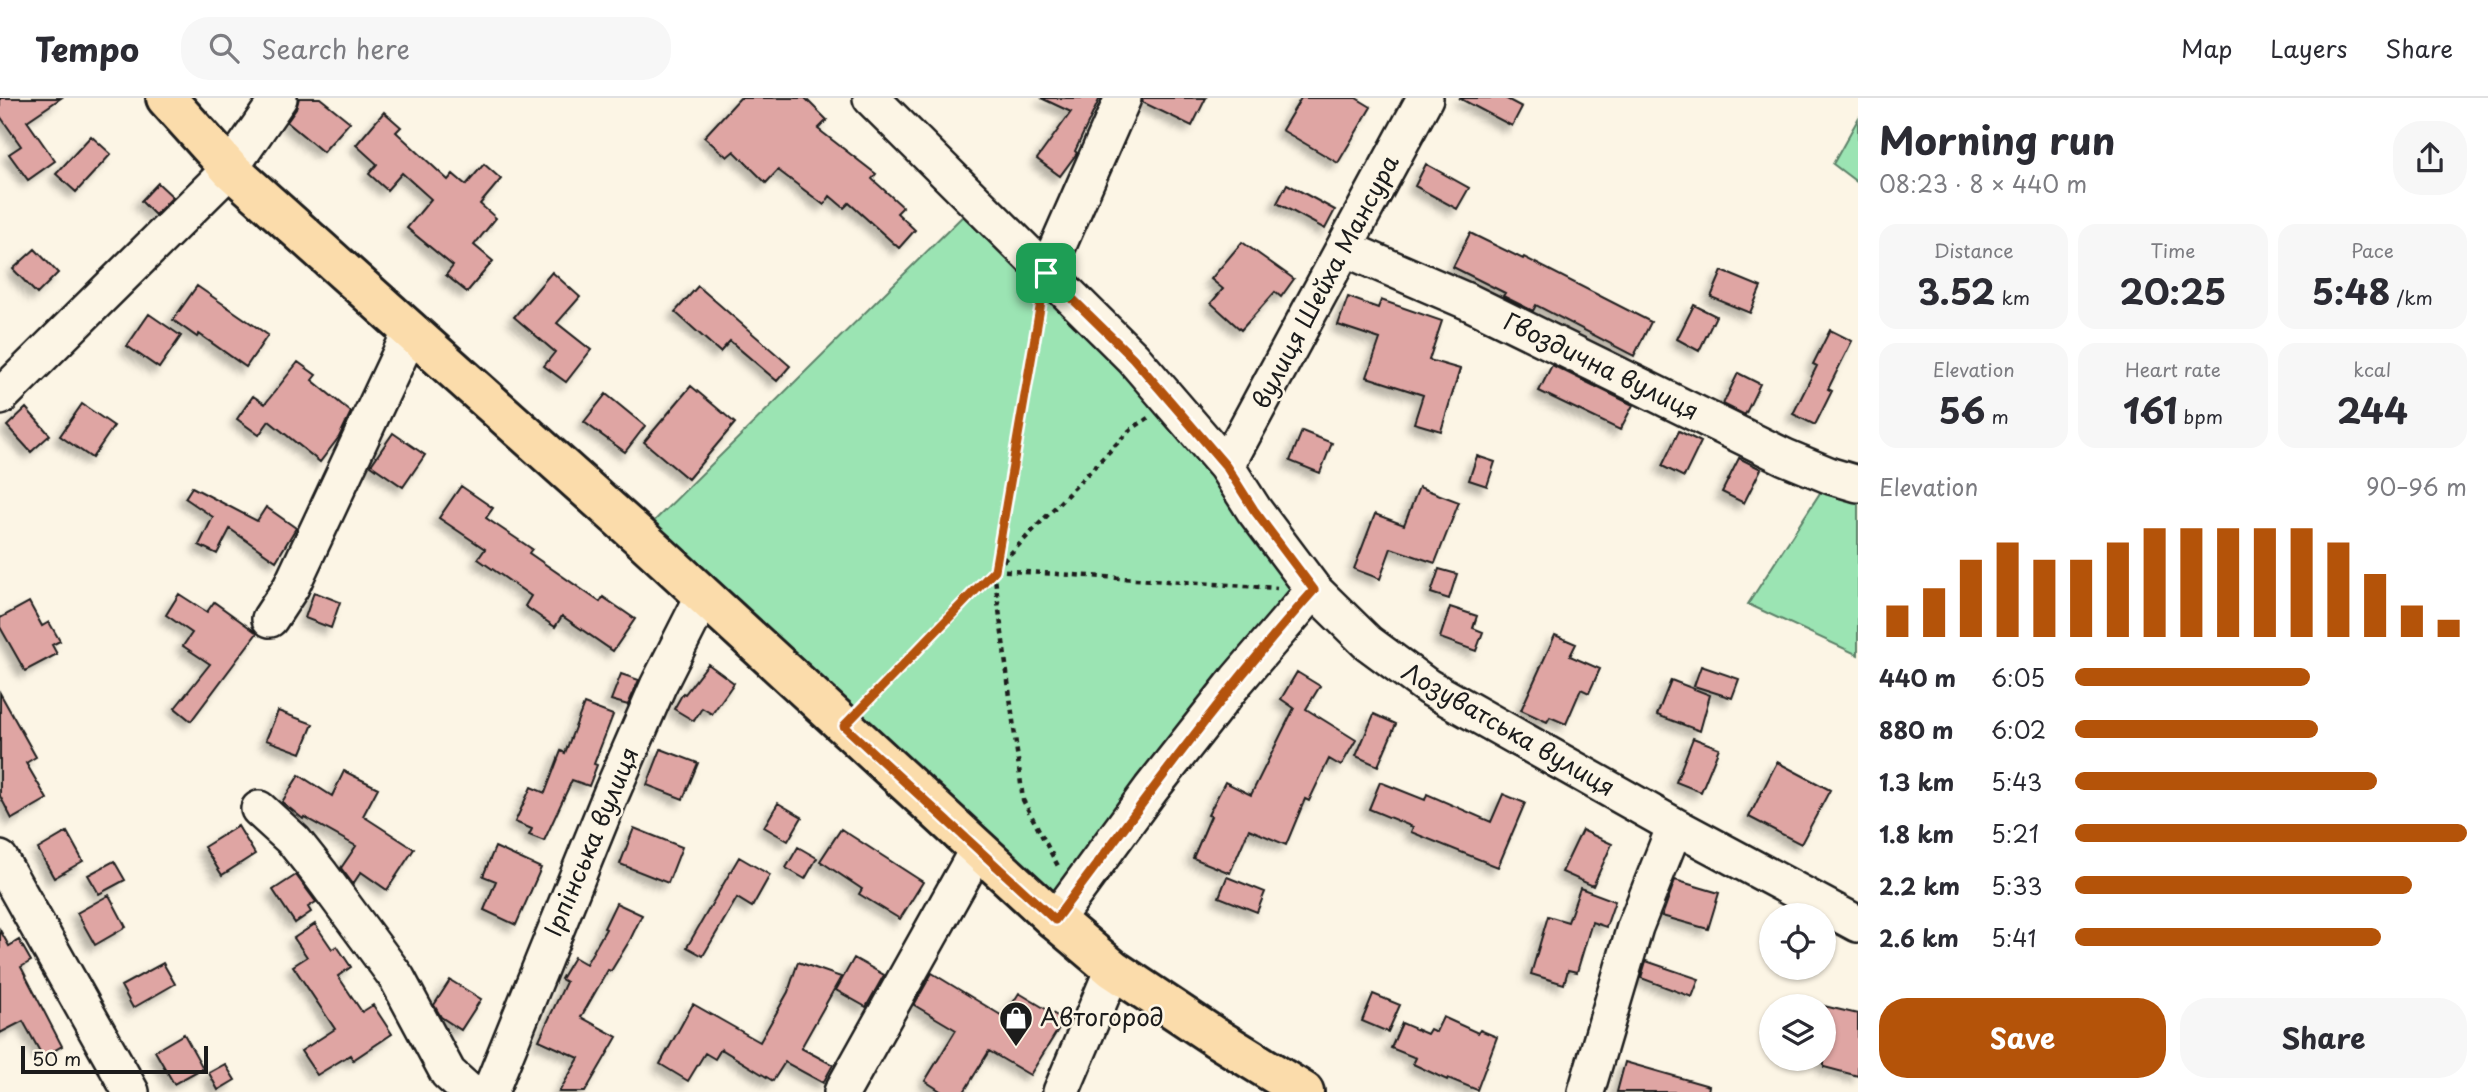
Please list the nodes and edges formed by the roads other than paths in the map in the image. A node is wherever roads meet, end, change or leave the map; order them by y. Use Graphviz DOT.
graph roads {
  1 [pos="166,98"];
  2 [pos="279,98"];
  3 [pos="871,98"];
  4 [pos="1123,98"];
  5 [pos="1425,98"];
  6 [pos="230,169"];
  7 [pos="1344,248"];
  8 [pos="1046,273"];
  9 [pos="411,331"];
  10 [pos="0,397"];
  11 [pos="1226,466"];
  12 [pos="1858,484"];
  13 [pos="1314,590"];
  14 [pos="703,597"];
  15 [pos="270,619"];
  16 [pos="260,809"];
  17 [pos="1675,826"];
  18 [pos="978,849"];
  19 [pos="0,859"];
  20 [pos="1065,907"];
  21 [pos="1858,924"];
  22 [pos="1113,969"];
  23 [pos="131,1092"];
  24 [pos="470,1092"];
  25 [pos="490,1092"];
  26 [pos="842,1092"];
  27 [pos="1061,1092"];
  28 [pos="1304,1092"];
  29 [pos="1586,1092"];
  1 -- 6 [label="main road"];
  2 -- 6 [label="street"];
  3 -- 8 [label="street, Лозуватська вулиця"];
  4 -- 8 [label="street"];
  5 -- 7 [label="street, вулиця Шейха Мансура"];
  6 -- 9 [label="main road"];
  6 -- 10 [label="street"];
  7 -- 11 [label="street, вулиця Шейха Мансура"];
  7 -- 12 [label="street, Гвоздична вулиця"];
  8 -- 11 [label="street, Лозуватська вулиця"];
  9 -- 14 [label="main road"];
  9 -- 15 [label="street"];
  11 -- 13 [label="street, Лозуватська вулиця"];
  13 -- 17 [label="street, Лозуватська вулиця"];
  13 -- 20 [label="street"];
  14 -- 18 [label="main road"];
  14 -- 25 [label="street, Ірпінська вулиця"];
  16 -- 24 [label="street"];
  17 -- 21 [label="street, Лозуватська вулиця"];
  17 -- 29 [label="street"];
  18 -- 20 [label="main road"];
  18 -- 26 [label="street"];
  19 -- 23 [label="street"];
  20 -- 22 [label="main road"];
  22 -- 27 [label="street"];
  22 -- 28 [label="main road"];
}
